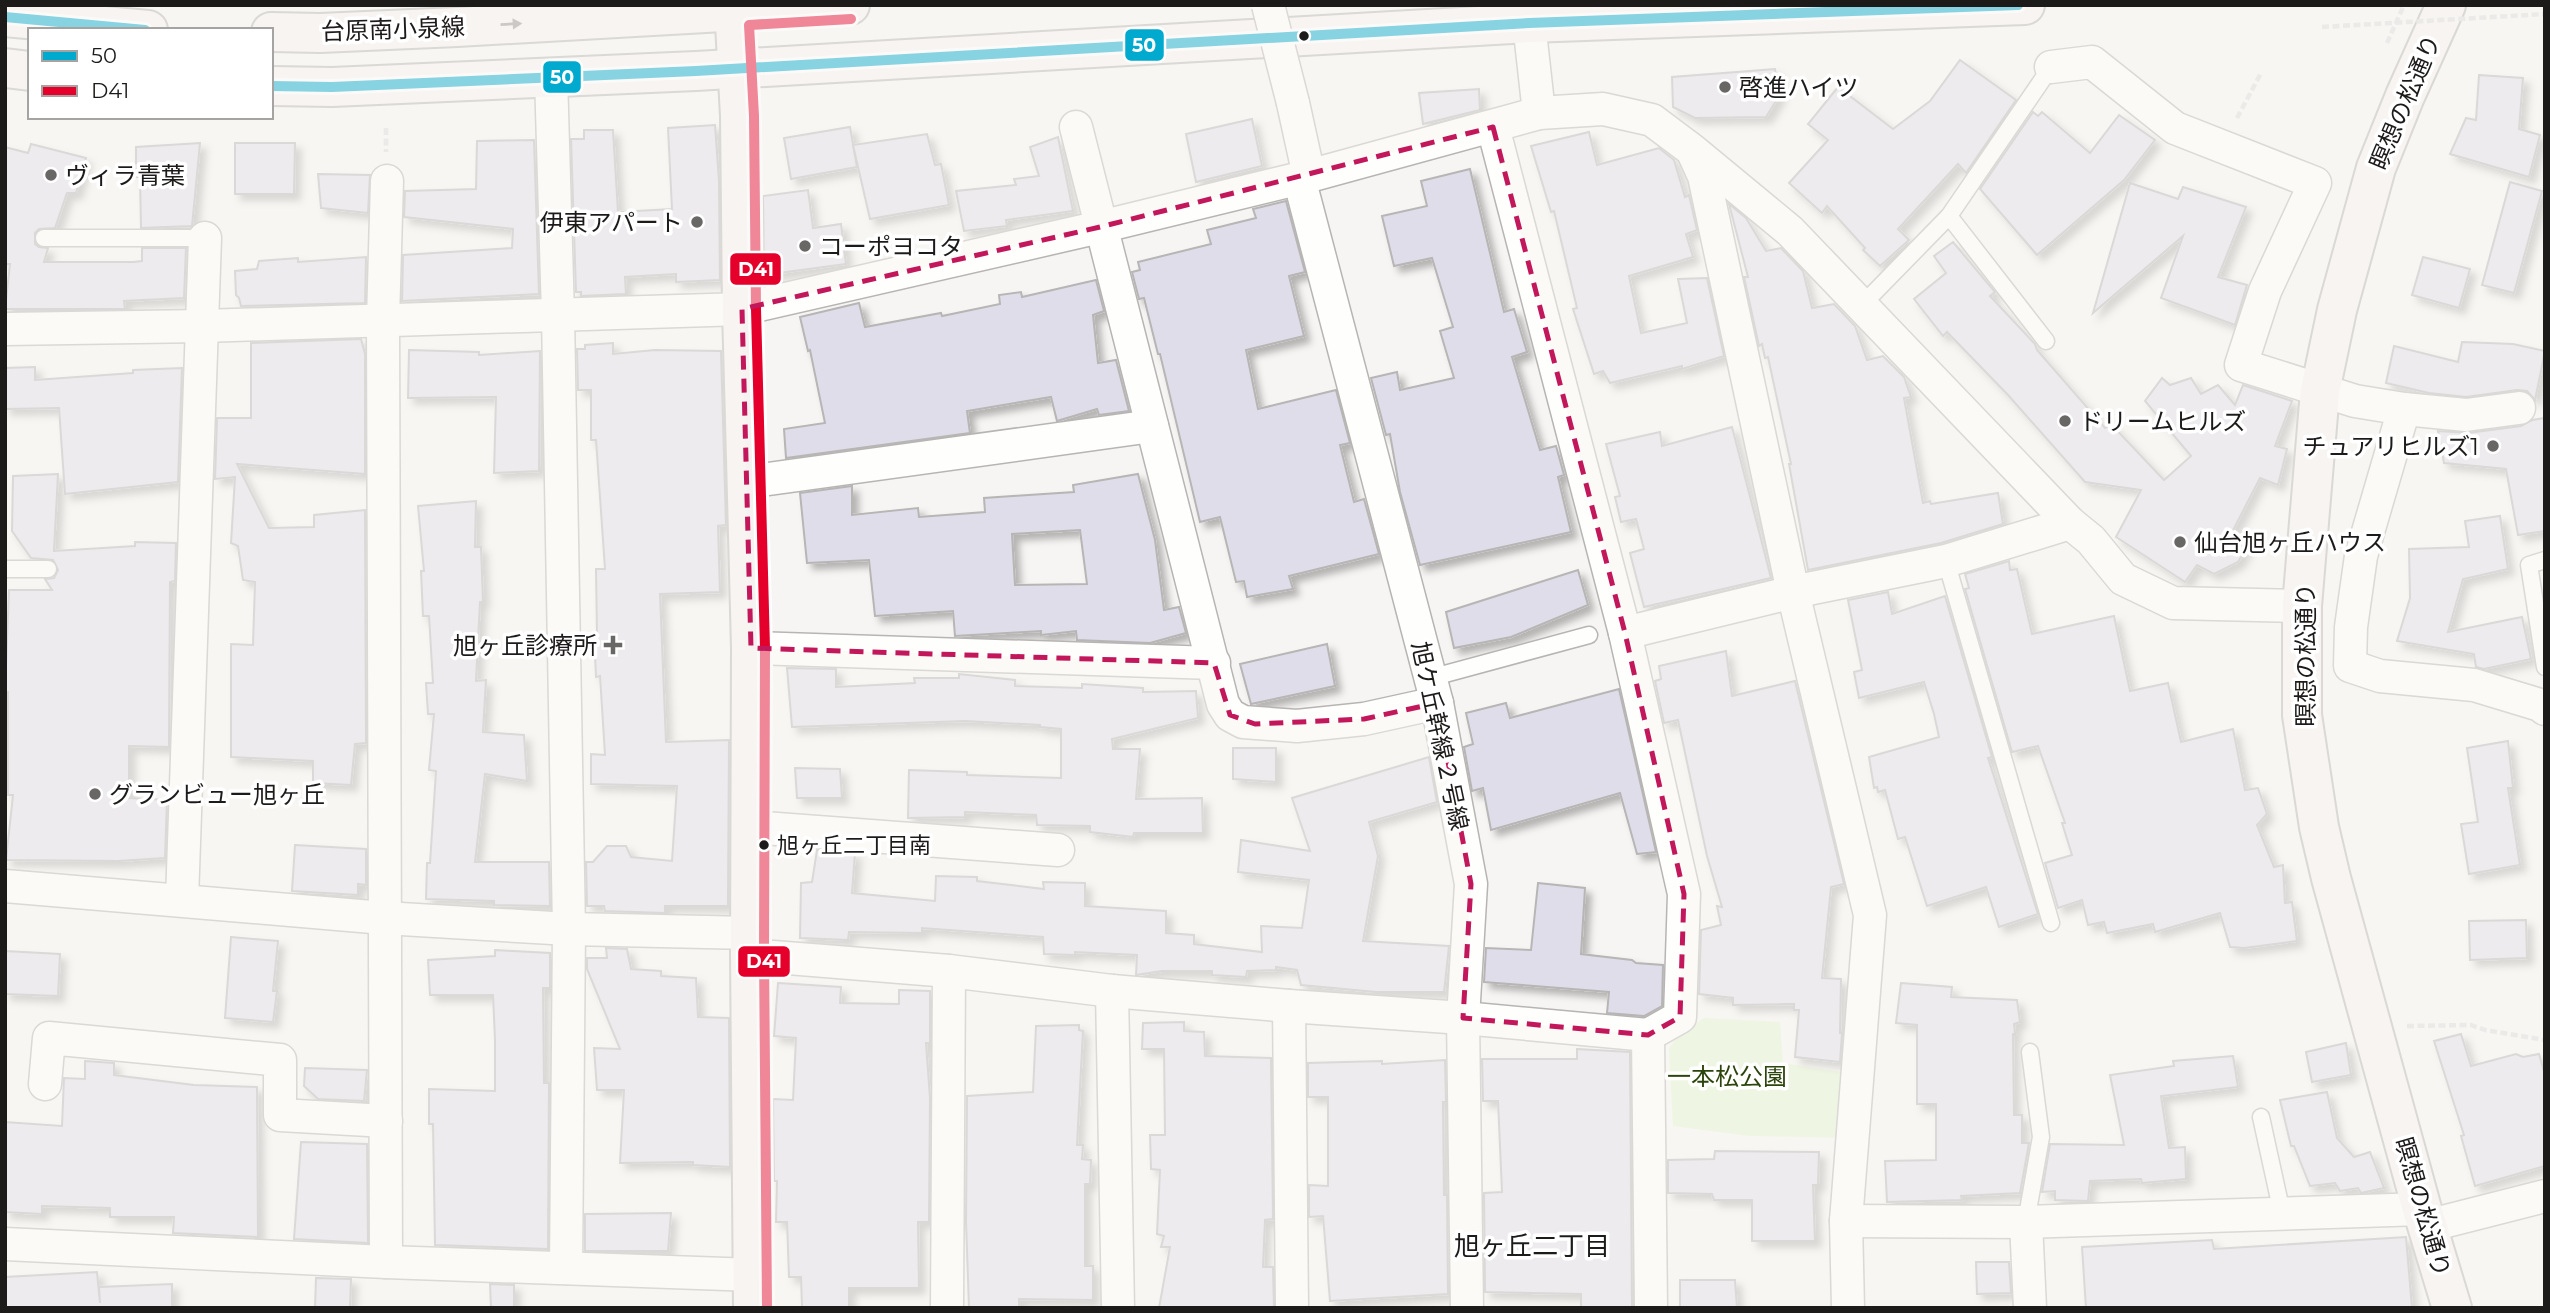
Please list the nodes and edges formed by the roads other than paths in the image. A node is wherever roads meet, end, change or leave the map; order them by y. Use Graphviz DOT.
graph roads {
  1 [pos="850,5"];
  2 [pos="1268,5"];
  3 [pos="2025,5"];
  4 [pos="2446,5"];
  5 [pos="734,9"];
  6 [pos="1528,14"];
  7 [pos="5,17"];
  8 [pos="1422,17"];
  9 [pos="126,28"];
  10 [pos="273,32"];
  11 [pos="2051,67"];
  12 [pos="5,68"];
  13 [pos="737,68"];
  14 [pos="28,71"];
  15 [pos="551,76"];
  16 [pos="273,86"];
  17 [pos="1539,113"];
  18 [pos="1076,127"];
  19 [pos="1493,127"];
  20 [pos="1692,149"];
  21 [pos="1304,177"];
  22 [pos="387,181"];
  23 [pos="1949,216"];
  24 [pos="1100,227"];
  25 [pos="44,238"];
  26 [pos="205,238"];
  27 [pos="1861,306"];
  28 [pos="742,309"];
  29 [pos="558,315"];
  30 [pos="383,320"];
  31 [pos="203,326"];
  32 [pos="5,329"];
  33 [pos="2046,341"];
  34 [pos="2320,391"];
  35 [pos="2519,408"];
  36 [pos="2404,409"];
  37 [pos="1152,426"];
  38 [pos="747,482"];
  39 [pos="2070,523"];
  40 [pos="2545,560"];
  41 [pos="1946,561"];
  42 [pos="5,569"];
  43 [pos="48,569"];
  44 [pos="1793,592"];
  45 [pos="2302,606"];
  46 [pos="1625,633"];
  47 [pos="1590,635"];
  48 [pos="751,648"];
  49 [pos="1214,663"];
  50 [pos="2545,667"];
  51 [pos="1434,691"];
  52 [pos="2545,709"];
  53 [pos="750,827"];
  54 [pos="1058,850"];
  55 [pos="5,886"];
  56 [pos="182,900"];
  57 [pos="384,918"];
  58 [pos="2051,923"];
  59 [pos="569,929"];
  60 [pos="751,944"];
  61 [pos="949,971"];
  62 [pos="1112,991"];
  63 [pos="1289,1006"];
  64 [pos="1463,1018"];
  65 [pos="1648,1035"];
  66 [pos="2030,1052"];
  67 [pos="45,1084"];
  68 [pos="2261,1117"];
  69 [pos="386,1121"];
  70 [pos="2545,1196"];
  71 [pos="2283,1213"];
  72 [pos="2425,1217"];
  73 [pos="1846,1221"];
  74 [pos="2026,1222"];
  75 [pos="5,1244"];
  76 [pos="386,1262"];
  77 [pos="566,1268"];
  78 [pos="753,1292"];
  79 [pos="947,1308"];
  80 [pos="1118,1308"];
  81 [pos="1292,1308"];
  82 [pos="1467,1308"];
  83 [pos="1651,1308"];
  84 [pos="1848,1308"];
  85 [pos="2030,1308"];
  86 [pos="2452,1308"];
  1 -- 5 [label="street, 台原南小泉線"];
  2 -- 21 [label="street, 旭ケ丘幹線２号線, bridge"];
  3 -- 6 [label="street"];
  4 -- 34 [label="street, 瞑想の松通り"];
  10 -- 5 [label="street, 台原南小泉線, one-way"];
  5 -- 13 [label="street"];
  6 -- 8 [label="street"];
  6 -- 17 [label="street"];
  7 -- 9 [label="street"];
  8 -- 13 [label="street"];
  11 -- 23 [label="lane"];
  11 -- 34 [label="street"];
  12 -- 14 [label="street"];
  13 -- 15 [label="street"];
  13 -- 28 [label="street"];
  15 -- 16 [label="street"];
  15 -- 29 [label="street"];
  17 -- 19 [label="street"];
  17 -- 20 [label="street"];
  18 -- 24 [label="street"];
  19 -- 21 [label="street"];
  19 -- 46 [label="street"];
  20 -- 27 [label="street"];
  20 -- 44 [label="street"];
  21 -- 24 [label="street"];
  21 -- 51 [label="street, 旭ケ丘幹線２号線"];
  22 -- 30 [label="street"];
  23 -- 27 [label="lane"];
  23 -- 33 [label="lane"];
  24 -- 28 [label="street"];
  24 -- 37 [label="street"];
  25 -- 26 [label="lane"];
  26 -- 31 [label="street"];
  27 -- 39 [label="street"];
  28 -- 29 [label="street"];
  28 -- 38 [label="street"];
  29 -- 30 [label="street"];
  29 -- 59 [label="street"];
  30 -- 31 [label="street"];
  30 -- 57 [label="street"];
  31 -- 32 [label="street"];
  31 -- 56 [label="street"];
  34 -- 36 [label="street"];
  34 -- 45 [label="street, 瞑想の松通り"];
  35 -- 36 [label="street"];
  36 -- 52 [label="street"];
  37 -- 38 [label="street"];
  37 -- 49 [label="street"];
  38 -- 48 [label="street"];
  39 -- 41 [label="street"];
  39 -- 45 [label="street"];
  40 -- 50 [label="lane"];
  41 -- 44 [label="street"];
  41 -- 58 [label="lane"];
  42 -- 43 [label="lane"];
  44 -- 46 [label="street"];
  44 -- 73 [label="street"];
  45 -- 72 [label="street, 瞑想の松通り"];
  46 -- 65 [label="street"];
  47 -- 51 [label="lane"];
  48 -- 49 [label="street"];
  48 -- 53 [label="street"];
  49 -- 51 [label="street"];
  51 -- 64 [label="street, 旭ケ丘幹線２号線"];
  53 -- 54 [label="street"];
  53 -- 60 [label="street"];
  55 -- 56 [label="street"];
  56 -- 57 [label="street"];
  57 -- 59 [label="street"];
  57 -- 69 [label="street"];
  59 -- 60 [label="street"];
  59 -- 77 [label="street"];
  60 -- 61 [label="street"];
  60 -- 78 [label="street"];
  61 -- 62 [label="street"];
  61 -- 79 [label="street"];
  62 -- 63 [label="street"];
  62 -- 80 [label="street"];
  63 -- 64 [label="street"];
  63 -- 81 [label="street"];
  64 -- 65 [label="street"];
  64 -- 82 [label="street, 旭ケ丘幹線２号線"];
  65 -- 83 [label="street"];
  66 -- 74 [label="lane"];
  67 -- 69 [label="street"];
  68 -- 71 [label="lane"];
  69 -- 76 [label="street"];
  70 -- 72 [label="street"];
  71 -- 72 [label="street"];
  71 -- 74 [label="street"];
  72 -- 86 [label="street, 瞑想の松通り"];
  73 -- 74 [label="street"];
  73 -- 84 [label="street"];
  74 -- 85 [label="street"];
  75 -- 76 [label="street"];
  76 -- 77 [label="street"];
  77 -- 78 [label="street"];
}
